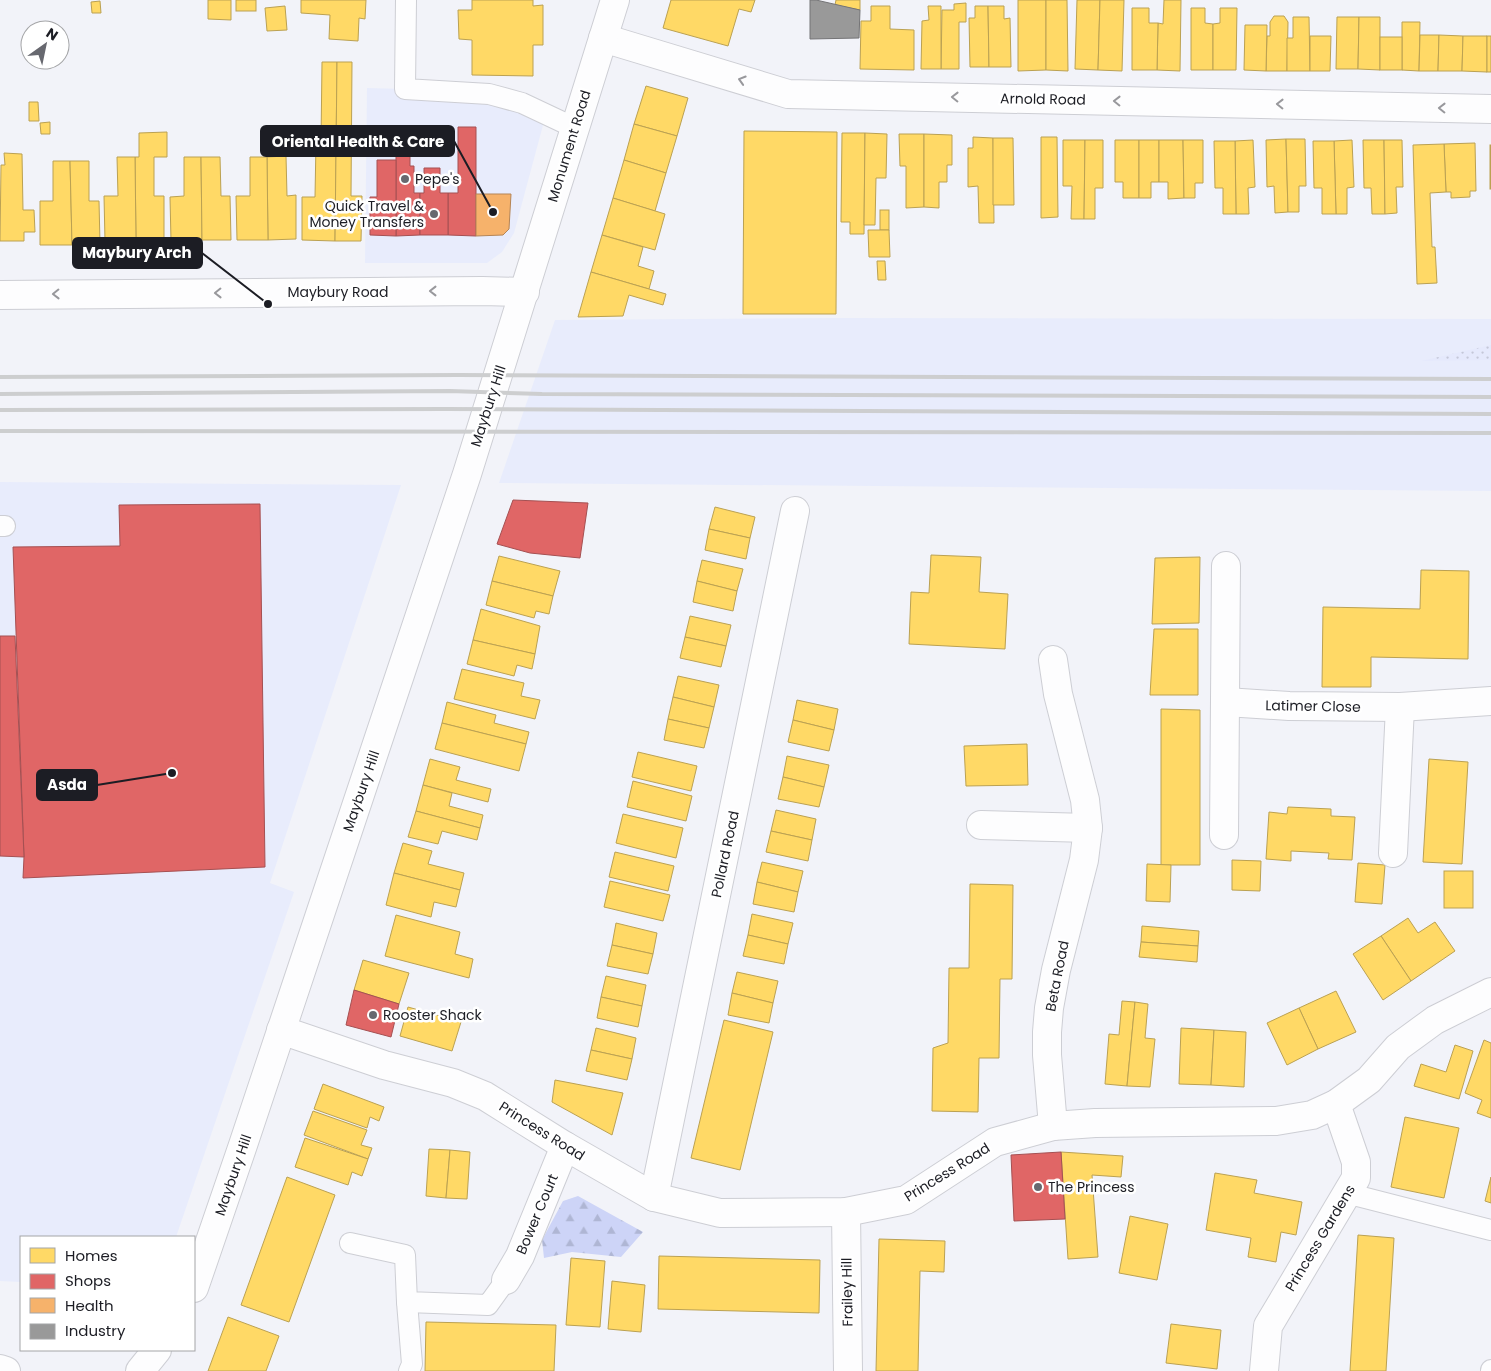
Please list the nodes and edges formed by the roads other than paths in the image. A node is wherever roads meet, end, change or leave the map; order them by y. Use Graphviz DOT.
graph roads {
  1 [pos="406,0"];
  2 [pos="615,0"];
  3 [pos="603,38"];
  4 [pos="1491,109"];
  5 [pos="564,123"];
  6 [pos="525,292"];
  7 [pos="0,295"];
  8 [pos="795,511"];
  9 [pos="1226,566"];
  10 [pos="1054,660"];
  11 [pos="1491,701"];
  12 [pos="1226,702"];
  13 [pos="1400,707"];
  14 [pos="981,825"];
  15 [pos="1088,828"];
  16 [pos="1224,835"];
  17 [pos="1393,852"];
  18 [pos="1491,992"];
  19 [pos="281,1030"];
  20 [pos="1336,1104"];
  21 [pos="1053,1126"];
  22 [pos="565,1146"];
  23 [pos="1346,1193"];
  24 [pos="654,1196"];
  25 [pos="846,1212"];
  26 [pos="1491,1230"];
  27 [pos="350,1243"];
  28 [pos="506,1280"];
  29 [pos="195,1285"];
  30 [pos="407,1302"];
  31 [pos="156,1351"];
  32 [pos="0,1369"];
  33 [pos="6,1371"];
  34 [pos="140,1371"];
  35 [pos="409,1371"];
  36 [pos="848,1371"];
  37 [pos="1264,1371"];
  1 -- 5 [label="lane"];
  2 -- 3 [label="street, Monument Road"];
  4 -- 3 [label="street, Arnold Road, one-way"];
  3 -- 5 [label="street, Monument Road"];
  5 -- 6 [label="street, Monument Road"];
  6 -- 7 [label="street, Maybury Road, one-way"];
  6 -- 19 [label="street, Maybury Hill"];
  8 -- 24 [label="street, Pollard Road"];
  9 -- 12 [label="street"];
  10 -- 15 [label="street, Beta Road"];
  11 -- 13 [label="street, Latimer Close"];
  12 -- 13 [label="street, Latimer Close"];
  12 -- 16 [label="street"];
  13 -- 17 [label="street"];
  14 -- 15 [label="street"];
  15 -- 21 [label="street, Beta Road"];
  18 -- 20 [label="street, Princess Road"];
  19 -- 22 [label="street, Princess Road"];
  19 -- 29 [label="street, Maybury Hill"];
  20 -- 21 [label="street, Princess Road"];
  20 -- 23 [label="street, Princess Gardens"];
  21 -- 25 [label="street, Princess Road"];
  22 -- 24 [label="street, Princess Road"];
  22 -- 28 [label="street, Bower Court"];
  23 -- 26 [label="lane"];
  23 -- 37 [label="street, Princess Gardens"];
  24 -- 25 [label="street, Princess Road"];
  25 -- 36 [label="street, Frailey Hill"];
  27 -- 30 [label="lane"];
  28 -- 30 [label="lane"];
  30 -- 35 [label="lane"];
  31 -- 34 [label="street"];
  32 -- 33 [label="street"];
}
